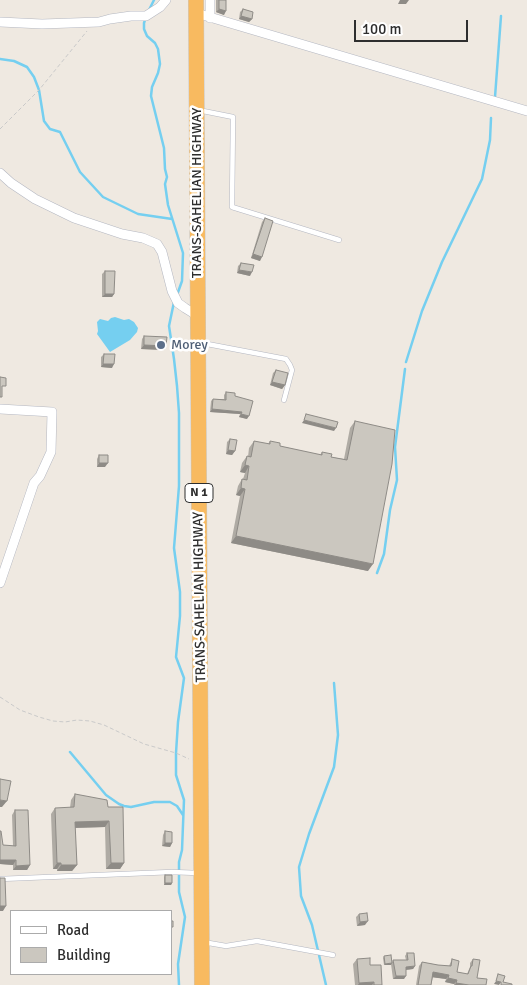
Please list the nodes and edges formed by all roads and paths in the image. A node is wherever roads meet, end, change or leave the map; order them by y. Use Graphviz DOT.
graph roads {
  1 [pos="166,0"];
  2 [pos="210,0"];
  3 [pos="201,10"];
  4 [pos="0,22"];
  5 [pos="99,22"];
  6 [pos="197,110"];
  7 [pos="527,111"];
  8 [pos="0,129"];
  9 [pos="0,173"];
  10 [pos="339,240"];
  11 [pos="198,316"];
  12 [pos="198,343"];
  13 [pos="284,400"];
  14 [pos="0,409"];
  15 [pos="0,583"];
  16 [pos="0,697"];
  17 [pos="201,765"];
  18 [pos="202,873"];
  19 [pos="0,879"];
  20 [pos="202,942"];
  21 [pos="333,955"];
  22 [pos="202,985"];
  1 -- 5 [label="street"];
  2 -- 3 [label="street"];
  3 -- 6 [label="highway, TRANS-SAHELIAN HIGHWAY / N 1"];
  3 -- 7 [label="street"];
  4 -- 5 [label="street"];
  5 -- 8 [label="path"];
  6 -- 10 [label="lane"];
  6 -- 11 [label="highway, TRANS-SAHELIAN HIGHWAY / N 1"];
  9 -- 11 [label="street"];
  11 -- 12 [label="highway, TRANS-SAHELIAN HIGHWAY / N 1"];
  12 -- 13 [label="lane"];
  12 -- 17 [label="highway, TRANS-SAHELIAN HIGHWAY / N 1"];
  14 -- 15 [label="street"];
  16 -- 17 [label="path"];
  17 -- 18 [label="highway, TRANS-SAHELIAN HIGHWAY / N 1"];
  18 -- 19 [label="lane"];
  18 -- 20 [label="highway, TRANS-SAHELIAN HIGHWAY / N 1"];
  20 -- 21 [label="lane"];
  20 -- 22 [label="highway, TRANS-SAHELIAN HIGHWAY / N 1"];
}
